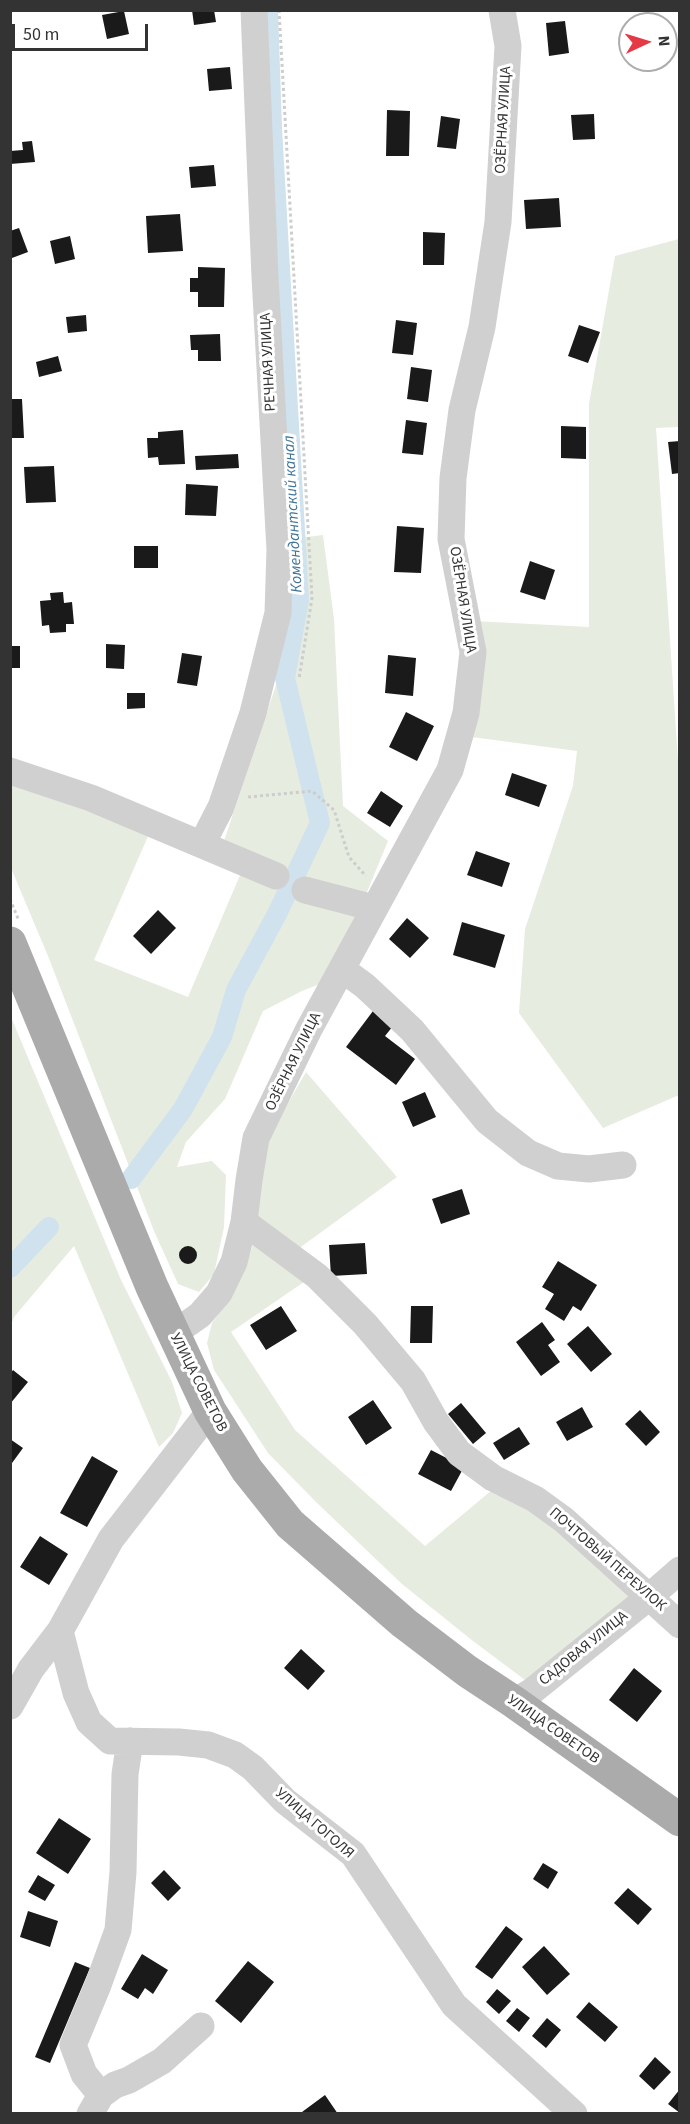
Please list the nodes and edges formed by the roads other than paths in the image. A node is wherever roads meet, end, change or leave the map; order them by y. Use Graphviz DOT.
graph roads {
  1 [pos="255,10"];
  2 [pos="502,10"];
  3 [pos="10,771"];
  4 [pos="202,844"];
  5 [pos="276,876"];
  6 [pos="305,890"];
  7 [pos="374,908"];
  8 [pos="15,932"];
  9 [pos="342,969"];
  10 [pos="17,979"];
  11 [pos="623,1165"];
  12 [pos="244,1222"];
  13 [pos="173,1334"];
  14 [pos="210,1411"];
  15 [pos="680,1570"];
  16 [pos="649,1597"];
  17 [pos="680,1625"];
  18 [pos="60,1631"];
  19 [pos="514,1702"];
  20 [pos="10,1706"];
  21 [pos="130,1741"];
  22 [pos="680,1820"];
  23 [pos="201,2026"];
  24 [pos="95,2104"];
  25 [pos="574,2114"];
  1 -- 4 [label="street, РЕЧНАЯ УЛИЦА"];
  2 -- 7 [label="street, ОЗЁРНАЯ УЛИЦА"];
  3 -- 4 [label="street"];
  4 -- 5 [label="street"];
  6 -- 7 [label="street"];
  7 -- 9 [label="street, ОЗЁРНАЯ УЛИЦА"];
  8 -- 10 [label="main road, УЛИЦА СОВЕТОВ"];
  9 -- 11 [label="street"];
  9 -- 12 [label="street, ОЗЁРНАЯ УЛИЦА"];
  10 -- 13 [label="main road, УЛИЦА СОВЕТОВ"];
  12 -- 13 [label="street, ОЗЁРНАЯ УЛИЦА"];
  12 -- 16 [label="street, ПОЧТОВЫЙ ПЕРЕУЛОК"];
  13 -- 14 [label="main road, УЛИЦА СОВЕТОВ"];
  14 -- 18 [label="street"];
  14 -- 19 [label="main road, УЛИЦА СОВЕТОВ"];
  15 -- 16 [label="street, САДОВАЯ УЛИЦА"];
  16 -- 17 [label="street, ПОЧТОВЫЙ ПЕРЕУЛОК"];
  16 -- 19 [label="street, САДОВАЯ УЛИЦА"];
  18 -- 20 [label="street"];
  18 -- 21 [label="street, УЛИЦА ГОГОЛЯ"];
  19 -- 22 [label="main road, УЛИЦА СОВЕТОВ"];
  21 -- 24 [label="street"];
  21 -- 25 [label="street, УЛИЦА ГОГОЛЯ"];
  23 -- 24 [label="street"];
}
